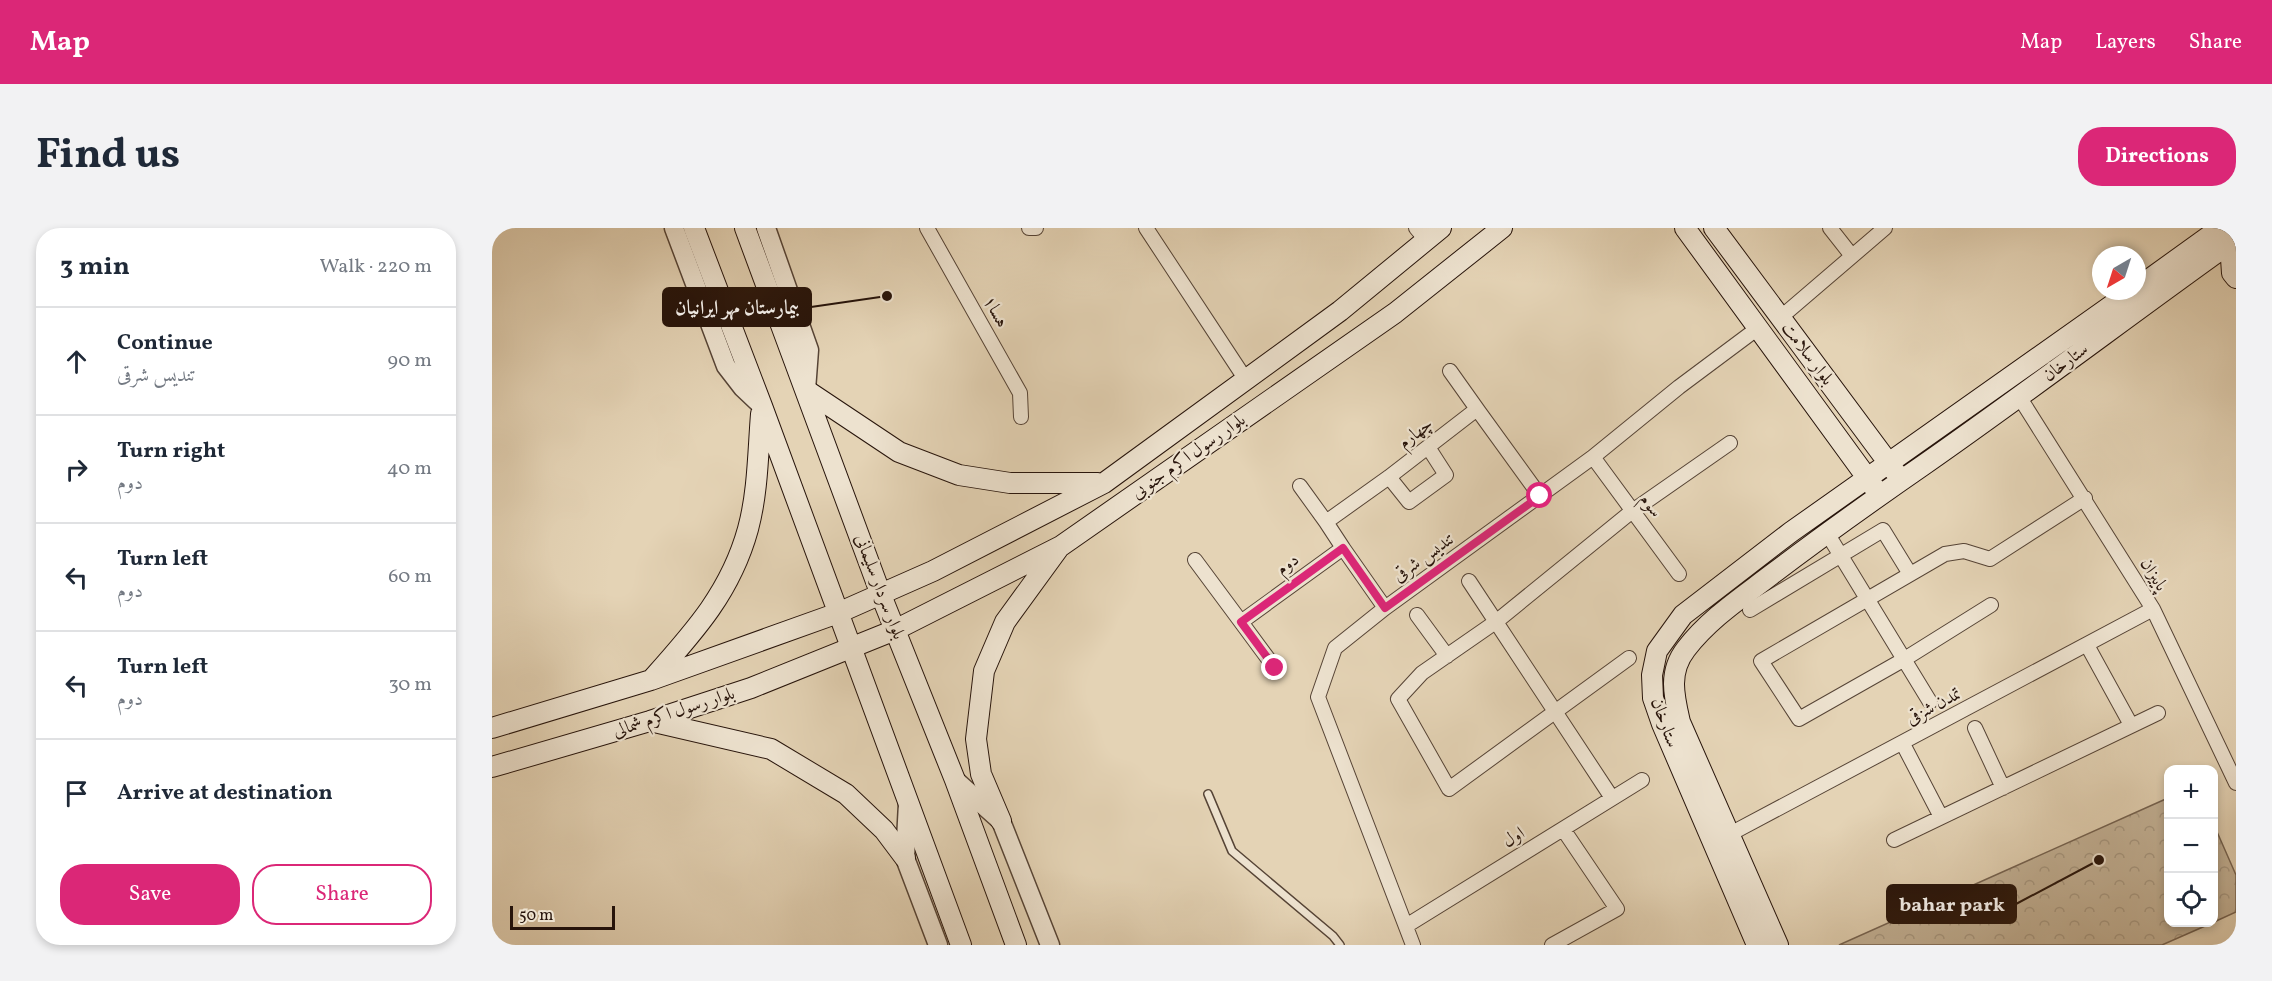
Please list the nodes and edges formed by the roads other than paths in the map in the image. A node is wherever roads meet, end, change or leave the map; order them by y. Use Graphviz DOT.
graph roads {
  1 [pos="674,228"];
  2 [pos="694,228"];
  3 [pos="745,228"];
  4 [pos="766,228"];
  5 [pos="927,228"];
  6 [pos="1029,228"];
  7 [pos="1036,228"];
  8 [pos="1146,228"];
  9 [pos="1502,228"];
  10 [pos="1685,228"];
  11 [pos="1714,228"];
  12 [pos="1830,228"];
  13 [pos="1885,228"];
  14 [pos="1428,232"];
  15 [pos="2226,237"];
  16 [pos="1852,256"];
  17 [pos="2236,278"];
  18 [pos="2146,283"];
  19 [pos="2119,300"];
  20 [pos="1780,318"];
  21 [pos="1758,328"];
  22 [pos="1450,371"];
  23 [pos="1246,380"];
  24 [pos="806,390"];
  25 [pos="2020,398"];
  26 [pos="762,406"];
  27 [pos="1477,409"];
  28 [pos="1021,417"];
  29 [pos="1730,443"];
  30 [pos="1428,447"];
  31 [pos="1593,457"];
  32 [pos="1889,464"];
  33 [pos="1389,477"];
  34 [pos="1901,480"];
  35 [pos="1104,483"];
  36 [pos="1300,486"];
  37 [pos="1874,487"];
  38 [pos="1540,496"];
  39 [pos="2085,498"];
  40 [pos="1631,512"];
  41 [pos="1326,522"];
  42 [pos="1827,533"];
  43 [pos="1061,546"];
  44 [pos="1343,548"];
  45 [pos="1841,556"];
  46 [pos="1195,560"];
  47 [pos="1679,574"];
  48 [pos="1910,574"];
  49 [pos="1469,581"];
  50 [pos="880,594"];
  51 [pos="1867,599"];
  52 [pos="1991,605"];
  53 [pos="1385,608"];
  54 [pos="2153,609"];
  55 [pos="1750,610"];
  56 [pos="838,613"];
  57 [pos="1417,615"];
  58 [pos="1497,621"];
  59 [pos="1241,622"];
  60 [pos="895,630"];
  61 [pos="2087,645"];
  62 [pos="852,647"];
  63 [pos="1447,656"];
  64 [pos="1629,658"];
  65 [pos="1903,660"];
  66 [pos="1275,668"];
  67 [pos="651,680"];
  68 [pos="1930,702"];
  69 [pos="1555,710"];
  70 [pos="2158,713"];
  71 [pos="650,721"];
  72 [pos="2131,725"];
  73 [pos="1975,728"];
  74 [pos="492,729"];
  75 [pos="1903,744"];
  76 [pos="492,767"];
  77 [pos="955,780"];
  78 [pos="1642,780"];
  79 [pos="2236,783"];
  80 [pos="2002,788"];
  81 [pos="1208,794"];
  82 [pos="1612,798"];
  83 [pos="908,802"];
  84 [pos="1941,817"];
  85 [pos="1000,821"];
  86 [pos="1563,829"];
  87 [pos="1730,834"];
  88 [pos="1894,840"];
  89 [pos="905,858"];
  90 [pos="1406,926"];
  91 [pos="938,945"];
  92 [pos="961,945"];
  93 [pos="1016,945"];
  94 [pos="1050,945"];
  95 [pos="1340,945"];
  96 [pos="1413,945"];
  97 [pos="1552,945"];
  98 [pos="1757,945"];
  99 [pos="1779,945"];
  1 -- 26 [label="street"];
  2 -- 26 [label="main road"];
  3 -- 24 [label="main road, بلوار سردار سلیمانی"];
  4 -- 24 [label="street"];
  5 -- 28 [label="street, هسا۱"];
  6 -- 7 [label="street"];
  8 -- 23 [label="street"];
  9 -- 43 [label="main road, بلوار رسول اکرم جنوبی"];
  10 -- 21 [label="main road, بلوار سلامت"];
  11 -- 20 [label="main road, بلوار سلامت"];
  12 -- 16 [label="street"];
  13 -- 16 [label="street"];
  14 -- 23 [label="main road, بلوار رسول اکرم جنوبی"];
  15 -- 17 [label="main road"];
  15 -- 18 [label="main road"];
  15 -- 25 [label="main road, ستارخان"];
  16 -- 20 [label="street"];
  19 -- 32 [label="main road, ستارخان"];
  20 -- 32 [label="main road, بلوار سلامت"];
  21 -- 31 [label="street, تندیس شرقی"];
  21 -- 37 [label="main road, بلوار سلامت"];
  22 -- 27 [label="street"];
  23 -- 35 [label="main road, بلوار رسول اکرم جنوبی"];
  24 -- 35 [label="main road"];
  24 -- 50 [label="main road, بلوار سردار سلیمانی"];
  25 -- 34 [label="main road, ستارخان"];
  25 -- 39 [label="street, پاییزان"];
  26 -- 56 [label="main road"];
  26 -- 67 [label="main road"];
  27 -- 30 [label="street, چهارم"];
  27 -- 38 [label="street"];
  29 -- 40 [label="street"];
  30 -- 33 [label="street, چهارم"];
  30 -- 33 [label="street"];
  31 -- 38 [label="street, تندیس شرقی"];
  31 -- 40 [label="street, سوم"];
  32 -- 34 [label="main road, بلوار سلامت"];
  32 -- 37 [label="main road, ستارخان"];
  33 -- 41 [label="street, چهارم"];
  34 -- 37 [label="main road, ستارخان"];
  35 -- 50 [label="main road, بلوار رسول اکرم جنوبی"];
  36 -- 41 [label="street"];
  37 -- 42 [label="main road, ستارخان"];
  37 -- 98 [label="main road, ستارخان"];
  38 -- 53 [label="street, تندیس شرقی"];
  39 -- 48 [label="street"];
  39 -- 54 [label="street, پاییزان"];
  40 -- 47 [label="street, سوم"];
  40 -- 58 [label="street"];
  41 -- 44 [label="street"];
  42 -- 45 [label="street"];
  42 -- 87 [label="main road, ستارخان"];
  43 -- 60 [label="main road, بلوار رسول اکرم جنوبی"];
  43 -- 85 [label="main road"];
  44 -- 53 [label="street"];
  44 -- 59 [label="street, دوم"];
  45 -- 48 [label="street"];
  45 -- 51 [label="street"];
  45 -- 55 [label="street"];
  46 -- 59 [label="street"];
  48 -- 51 [label="street"];
  49 -- 58 [label="street"];
  50 -- 56 [label="main road, بلوار رسول اکرم جنوبی"];
  50 -- 60 [label="main road, بلوار سردار سلیمانی"];
  51 -- 65 [label="street"];
  51 -- 65 [label="street"];
  52 -- 65 [label="street"];
  53 -- 90 [label="street, تندیس شرقی"];
  54 -- 61 [label="street, تمدن شزقی"];
  54 -- 79 [label="street, پاییزان"];
  56 -- 62 [label="main road"];
  56 -- 67 [label="main road"];
  57 -- 63 [label="street"];
  58 -- 63 [label="street"];
  58 -- 69 [label="street"];
  59 -- 66 [label="street"];
  60 -- 62 [label="main road, بلوار رسول اکرم جنوبی"];
  60 -- 77 [label="main road, بلوار سردار سلیمانی"];
  61 -- 72 [label="street"];
  61 -- 75 [label="street, تمدن شزقی"];
  62 -- 71 [label="main road, بلوار رسول اکرم شمالی"];
  62 -- 83 [label="main road"];
  63 -- 69 [label="street"];
  64 -- 69 [label="street"];
  65 -- 68 [label="street"];
  67 -- 74 [label="main road"];
  69 -- 82 [label="street"];
  70 -- 72 [label="street"];
  71 -- 76 [label="main road, بلوار رسول اکرم شمالی"];
  71 -- 89 [label="main road"];
  72 -- 80 [label="street"];
  73 -- 80 [label="street"];
  75 -- 84 [label="street"];
  75 -- 87 [label="street, تمدن شزقی"];
  77 -- 85 [label="street"];
  77 -- 93 [label="main road, بلوار سردار سلیمانی"];
  78 -- 82 [label="street, اول"];
  80 -- 84 [label="street"];
  81 -- 95 [label="lane"];
  82 -- 86 [label="street, اول"];
  83 -- 89 [label="street"];
  83 -- 92 [label="main road"];
  84 -- 88 [label="street"];
  85 -- 94 [label="street"];
  86 -- 90 [label="street, اول"];
  86 -- 97 [label="street"];
  87 -- 99 [label="main road, ستارخان"];
  89 -- 91 [label="street"];
  90 -- 96 [label="street, تندیس شرقی"];
}
